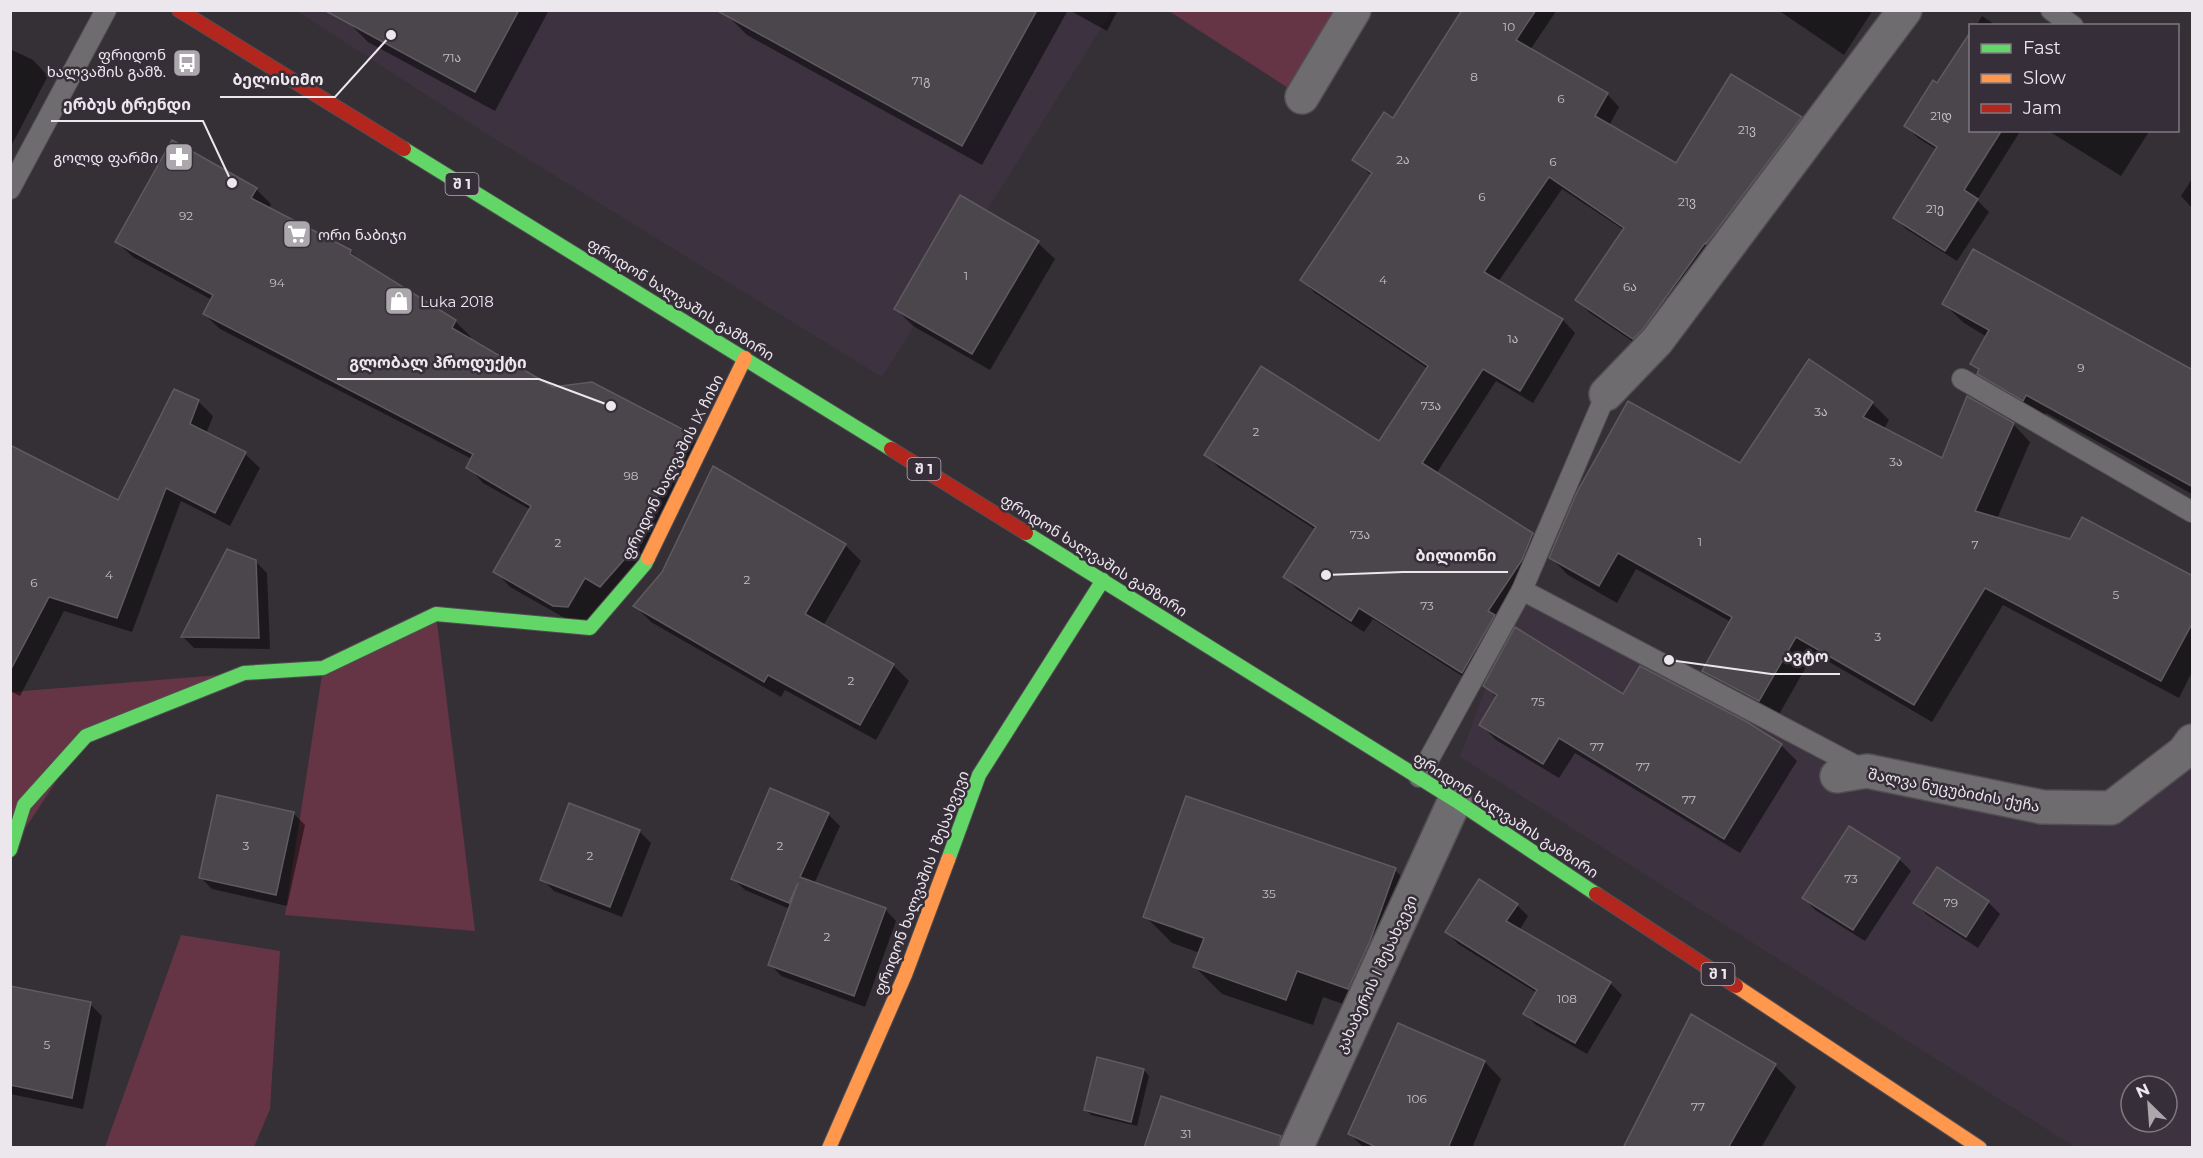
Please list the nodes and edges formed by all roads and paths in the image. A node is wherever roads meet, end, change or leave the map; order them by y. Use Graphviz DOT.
graph roads {
  1 [pos="106,10"];
  2 [pos="179,10"];
  3 [pos="1354,10"];
  4 [pos="1905,10"];
  5 [pos="2051,10"];
  6 [pos="2070,24"];
  7 [pos="1302,97"];
  8 [pos="10,189"];
  9 [pos="745,358"];
  10 [pos="1962,379"];
  11 [pos="1606,394"];
  12 [pos="2193,512"];
  13 [pos="1103,580"];
  14 [pos="1522,590"];
  15 [pos="2193,741"];
  16 [pos="1852,774"];
  17 [pos="1419,777"];
  18 [pos="1455,800"];
  19 [pos="10,850"];
  20 [pos="830,1148"];
  21 [pos="1296,1148"];
  22 [pos="1980,1148"];
  1 -- 8 [label="lane"];
  2 -- 9 [label="main road, ფრიდონ ხალვაშის გამზირი / შ 1"];
  3 -- 7 [label="street"];
  4 -- 11 [label="street"];
  5 -- 6 [label="lane"];
  9 -- 13 [label="main road, ფრიდონ ხალვაშის გამზირი / შ 1"];
  9 -- 19 [label="main road, ფრიდონ ხალვაშის IX ჩიხი"];
  10 -- 12 [label="lane"];
  11 -- 14 [label="lane"];
  13 -- 17 [label="main road, ფრიდონ ხალვაშის გამზირი / შ 1"];
  13 -- 20 [label="main road, ფრიდონ ხალვაშის I შესახვევი"];
  14 -- 16 [label="lane"];
  14 -- 17 [label="lane"];
  15 -- 16 [label="street, შალვა ნუცუბიძის ქუჩა"];
  17 -- 18 [label="main road, ფრიდონ ხალვაშის გამზირი / შ 1"];
  18 -- 21 [label="street, კახაბერის I შესახვევი"];
  18 -- 22 [label="main road, ფრიდონ ხალვაშის გამზირი / შ 1"];
}
